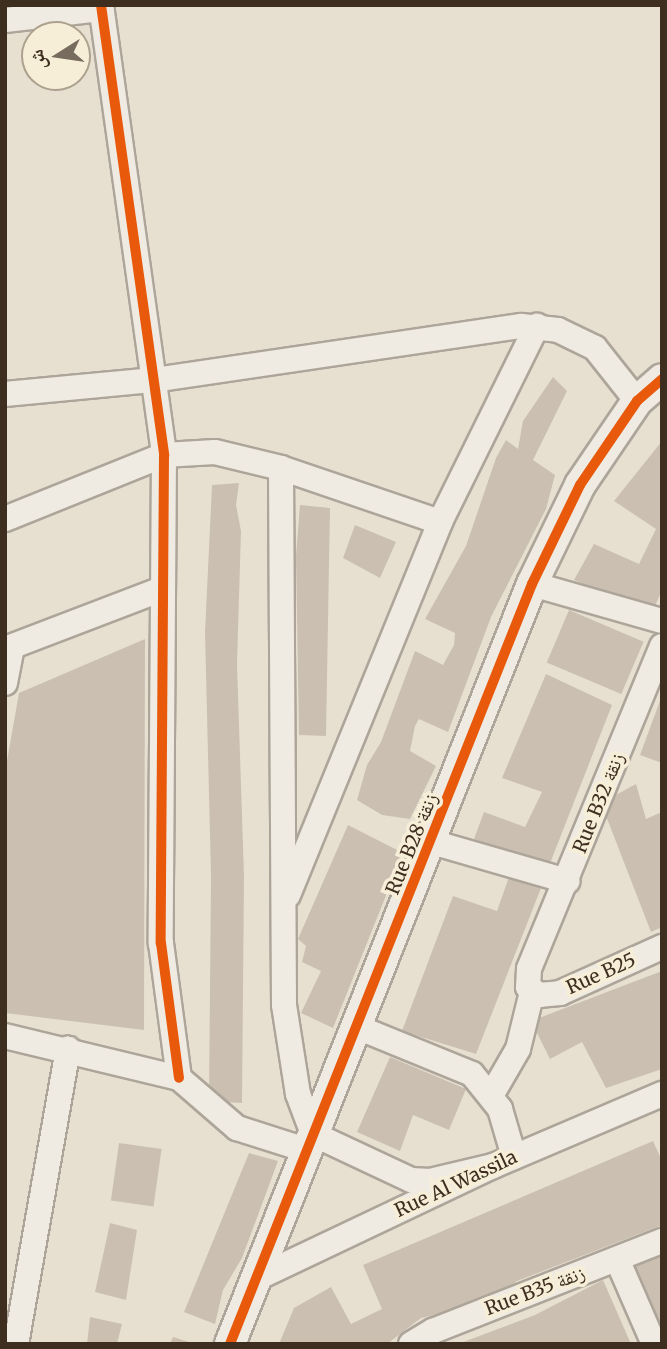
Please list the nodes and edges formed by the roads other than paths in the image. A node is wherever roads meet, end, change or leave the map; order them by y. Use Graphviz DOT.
graph roads {
  1 [pos="101,7"];
  2 [pos="5,20"];
  3 [pos="537,326"];
  4 [pos="662,379"];
  5 [pos="154,380"];
  6 [pos="5,394"];
  7 [pos="637,401"];
  8 [pos="164,455"];
  9 [pos="281,468"];
  10 [pos="5,519"];
  11 [pos="440,522"];
  12 [pos="532,584"];
  13 [pos="162,589"];
  14 [pos="662,621"];
  15 [pos="662,646"];
  16 [pos="8,648"];
  17 [pos="5,683"];
  18 [pos="432,842"];
  19 [pos="567,881"];
  20 [pos="283,908"];
  21 [pos="662,947"];
  22 [pos="533,992"];
  23 [pos="357,1027"];
  24 [pos="5,1036"];
  25 [pos="68,1049"];
  26 [pos="179,1078"];
  27 [pos="492,1094"];
  28 [pos="662,1094"];
  29 [pos="310,1142"];
  30 [pos="504,1161"];
  31 [pos="662,1241"];
  32 [pos="617,1259"];
  33 [pos="253,1280"];
  34 [pos="16,1344"];
  35 [pos="230,1344"];
  36 [pos="411,1344"];
  37 [pos="654,1344"];
  1 -- 2 [label="street"];
  1 -- 5 [label="street"];
  3 -- 5 [label="street"];
  3 -- 7 [label="street"];
  3 -- 11 [label="street"];
  4 -- 7 [label="street, Rue B28 زنقة"];
  5 -- 6 [label="street"];
  5 -- 8 [label="street"];
  7 -- 12 [label="street, Rue B28 زنقة"];
  8 -- 9 [label="street"];
  8 -- 10 [label="street"];
  8 -- 13 [label="street"];
  9 -- 11 [label="street"];
  9 -- 20 [label="street"];
  11 -- 20 [label="street"];
  12 -- 14 [label="street"];
  12 -- 18 [label="street, Rue B28 زنقة"];
  13 -- 16 [label="street"];
  13 -- 26 [label="street"];
  15 -- 19 [label="street, Rue B32 زنقة"];
  16 -- 17 [label="street"];
  18 -- 19 [label="street"];
  18 -- 23 [label="street, Rue B28 زنقة"];
  19 -- 22 [label="street, Rue B32 زنقة"];
  20 -- 29 [label="street"];
  21 -- 22 [label="street, Rue B25"];
  22 -- 27 [label="street"];
  23 -- 27 [label="street"];
  23 -- 29 [label="street, Rue B28 زنقة"];
  24 -- 25 [label="street"];
  25 -- 26 [label="street"];
  25 -- 34 [label="street"];
  26 -- 29 [label="street"];
  27 -- 30 [label="street"];
  28 -- 30 [label="street, Rue Al Wassila"];
  29 -- 30 [label="street"];
  29 -- 33 [label="street, Rue B28 زنقة"];
  30 -- 33 [label="street, Rue Al Wassila"];
  31 -- 32 [label="street, Rue B35 زنقة"];
  32 -- 36 [label="street, Rue B35 زنقة"];
  32 -- 37 [label="street"];
  33 -- 35 [label="street, Rue B28 زنقة"];
}
